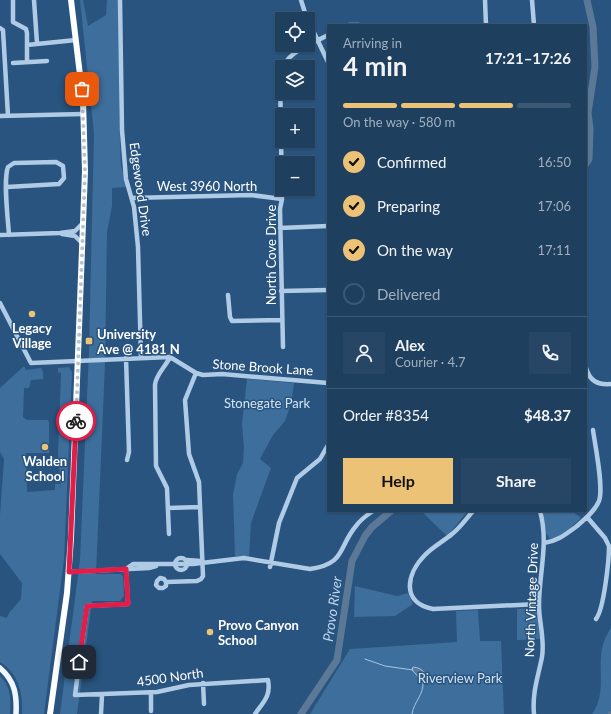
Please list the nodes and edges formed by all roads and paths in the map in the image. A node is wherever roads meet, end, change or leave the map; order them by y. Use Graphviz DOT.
graph roads {
  1 [pos="13,0"];
  2 [pos="34,0"];
  3 [pos="71,0"];
  4 [pos="120,0"];
  5 [pos="301,0"];
  6 [pos="485,0"];
  7 [pos="532,0"];
  8 [pos="305,12"];
  9 [pos="486,24"];
  10 [pos="534,24"];
  11 [pos="0,28"];
  12 [pos="315,33"];
  13 [pos="327,36"];
  14 [pos="76,40"];
  15 [pos="319,40"];
  16 [pos="37,43"];
  17 [pos="27,45"];
  18 [pos="327,60"];
  19 [pos="28,62"];
  20 [pos="47,62"];
  21 [pos="13,63"];
  22 [pos="83,114"];
  23 [pos="0,116"];
  24 [pos="8,116"];
  25 [pos="7,187"];
  26 [pos="132,198"];
  27 [pos="282,198"];
  28 [pos="84,223"];
  29 [pos="327,226"];
  30 [pos="280,228"];
  31 [pos="60,233"];
  32 [pos="0,235"];
  33 [pos="9,235"];
  34 [pos="83,244"];
  35 [pos="327,290"];
  36 [pos="281,291"];
  37 [pos="228,295"];
  38 [pos="0,304"];
  39 [pos="282,320"];
  40 [pos="283,348"];
  41 [pos="170,357"];
  42 [pos="126,358"];
  43 [pos="141,358"];
  44 [pos="78,360"];
  45 [pos="587,370"];
  46 [pos="196,373"];
  47 [pos="327,383"];
  48 [pos="611,384"];
  49 [pos="593,430"];
  50 [pos="327,447"];
  51 [pos="127,460"];
  52 [pos="200,507"];
  53 [pos="168,508"];
  54 [pos="372,512"];
  55 [pos="472,512"];
  56 [pos="540,512"];
  57 [pos="587,517"];
  58 [pos="169,534"];
  59 [pos="544,542"];
  60 [pos="187,562"];
  61 [pos="203,562"];
  62 [pos="176,564"];
  63 [pos="270,564"];
  64 [pos="126,569"];
  65 [pos="69,572"];
  66 [pos="609,573"];
  67 [pos="166,582"];
  68 [pos="539,604"];
  69 [pos="596,619"];
  70 [pos="1,669"];
  71 [pos="202,683"];
  72 [pos="150,693"];
  73 [pos="102,695"];
  74 [pos="204,704"];
  75 [pos="151,711"];
  76 [pos="16,714"];
  77 [pos="50,714"];
  78 [pos="101,714"];
  79 [pos="255,714"];
  80 [pos="534,714"];
  1 -- 17 [label="street"];
  2 -- 16 [label="street"];
  3 -- 14 [label="highway"];
  4 -- 26 [label="street, Edgewood Drive"];
  5 -- 8 [label="street"];
  6 -- 9 [label="street"];
  7 -- 10 [label="street"];
  11 -- 24 [label="street"];
  12 -- 15 [label="street"];
  13 -- 15 [label="street, North Cove Drive"];
  14 -- 16 [label="street"];
  14 -- 22 [label="highway"];
  15 -- 18 [label="street"];
  15 -- 27 [label="street, North Cove Drive"];
  16 -- 17 [label="street"];
  17 -- 19 [label="street"];
  19 -- 20 [label="street"];
  19 -- 21 [label="street"];
  22 -- 24 [label="street"];
  22 -- 28 [label="highway"];
  23 -- 24 [label="street"];
  25 -- 25 [label="street"];
  25 -- 33 [label="street"];
  26 -- 27 [label="street, West 3960 North"];
  26 -- 43 [label="street, Edgewood Drive"];
  27 -- 30 [label="street, North Cove Drive"];
  28 -- 31 [label="street"];
  28 -- 34 [label="highway"];
  29 -- 30 [label="street"];
  30 -- 36 [label="street, North Cove Drive"];
  31 -- 33 [label="street"];
  31 -- 34 [label="street"];
  32 -- 33 [label="street"];
  34 -- 44 [label="highway"];
  35 -- 36 [label="street"];
  36 -- 39 [label="street, North Cove Drive"];
  37 -- 39 [label="street"];
  38 -- 44 [label="street"];
  39 -- 40 [label="street, North Cove Drive"];
  41 -- 43 [label="street"];
  41 -- 46 [label="street"];
  41 -- 53 [label="street"];
  42 -- 43 [label="street"];
  42 -- 44 [label="street"];
  42 -- 51 [label="street"];
  44 -- 65 [label="highway"];
  45 -- 48 [label="street"];
  46 -- 47 [label="street, Stone Brook Lane"];
  46 -- 52 [label="street"];
  49 -- 57 [label="street"];
  50 -- 63 [label="street"];
  52 -- 53 [label="street"];
  52 -- 61 [label="street"];
  53 -- 58 [label="street"];
  54 -- 63 [label="street"];
  55 -- 68 [label="street"];
  56 -- 59 [label="street, North Vintage Drive"];
  57 -- 59 [label="street"];
  57 -- 66 [label="street"];
  59 -- 68 [label="street, North Vintage Drive"];
  60 -- 61 [label="street"];
  60 -- 62 [label="street"];
  60 -- 62 [label="street"];
  61 -- 63 [label="street"];
  61 -- 67 [label="street"];
  62 -- 64 [label="street"];
  64 -- 65 [label="street"];
  64 -- 73 [label="street, 4500 North"];
  65 -- 77 [label="highway"];
  66 -- 69 [label="street"];
  68 -- 80 [label="street, North Vintage Drive"];
  70 -- 76 [label="main road"];
  71 -- 72 [label="street, 4500 North"];
  71 -- 74 [label="street"];
  71 -- 79 [label="street, 4500 North"];
  72 -- 73 [label="street, 4500 North"];
  72 -- 75 [label="street"];
  73 -- 78 [label="street"];
}
